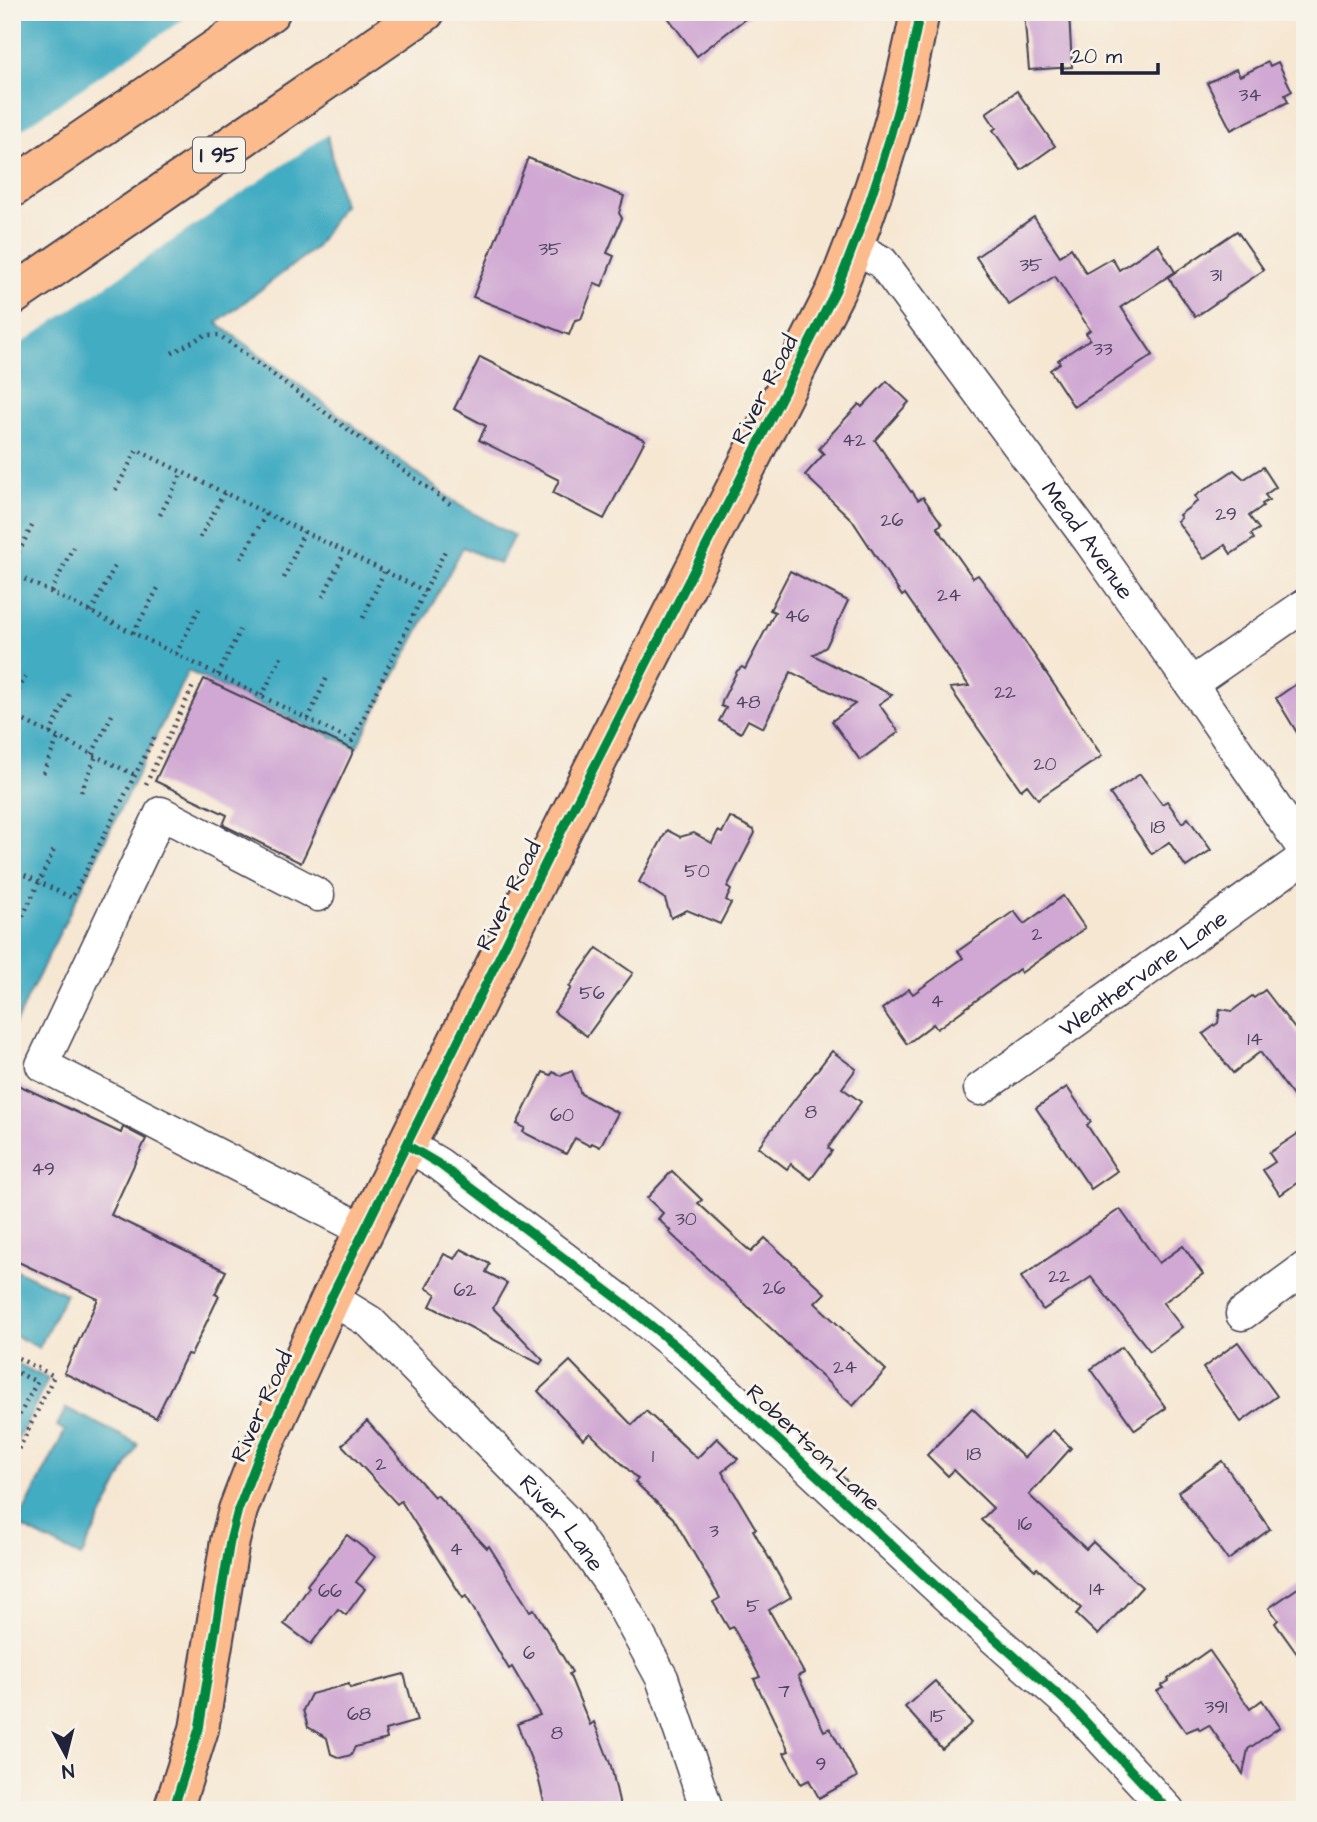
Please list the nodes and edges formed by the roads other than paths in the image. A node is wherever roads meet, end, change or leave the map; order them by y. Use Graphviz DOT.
graph roads {
  1 [pos="270,12"];
  2 [pos="425,12"];
  3 [pos="920,12"];
  4 [pos="12,188"];
  5 [pos="853,247"];
  6 [pos="12,296"];
  7 [pos="1305,605"];
  8 [pos="1191,684"];
  9 [pos="1305,851"];
  10 [pos="1305,857"];
  11 [pos="318,895"];
  12 [pos="980,1089"];
  13 [pos="407,1145"];
  14 [pos="366,1231"];
  15 [pos="1305,1268"];
  16 [pos="331,1298"];
  17 [pos="1242,1314"];
  18 [pos="173,1810"];
  19 [pos="707,1810"];
  20 [pos="1168,1810"];
  1 -- 4 [label="main road"];
  2 -- 6 [label="main road, I 95"];
  3 -- 5 [label="main road, River Road"];
  5 -- 8 [label="street, Mead Avenue"];
  5 -- 13 [label="main road, River Road"];
  7 -- 8 [label="street"];
  8 -- 9 [label="street, Mead Avenue"];
  10 -- 12 [label="street, Weathervane Lane"];
  11 -- 14 [label="street"];
  13 -- 14 [label="main road, River Road"];
  13 -- 20 [label="street, Robertson Lane"];
  14 -- 16 [label="main road, River Road"];
  15 -- 17 [label="street"];
  16 -- 18 [label="main road, River Road"];
  16 -- 19 [label="street, River Lane"];
}
